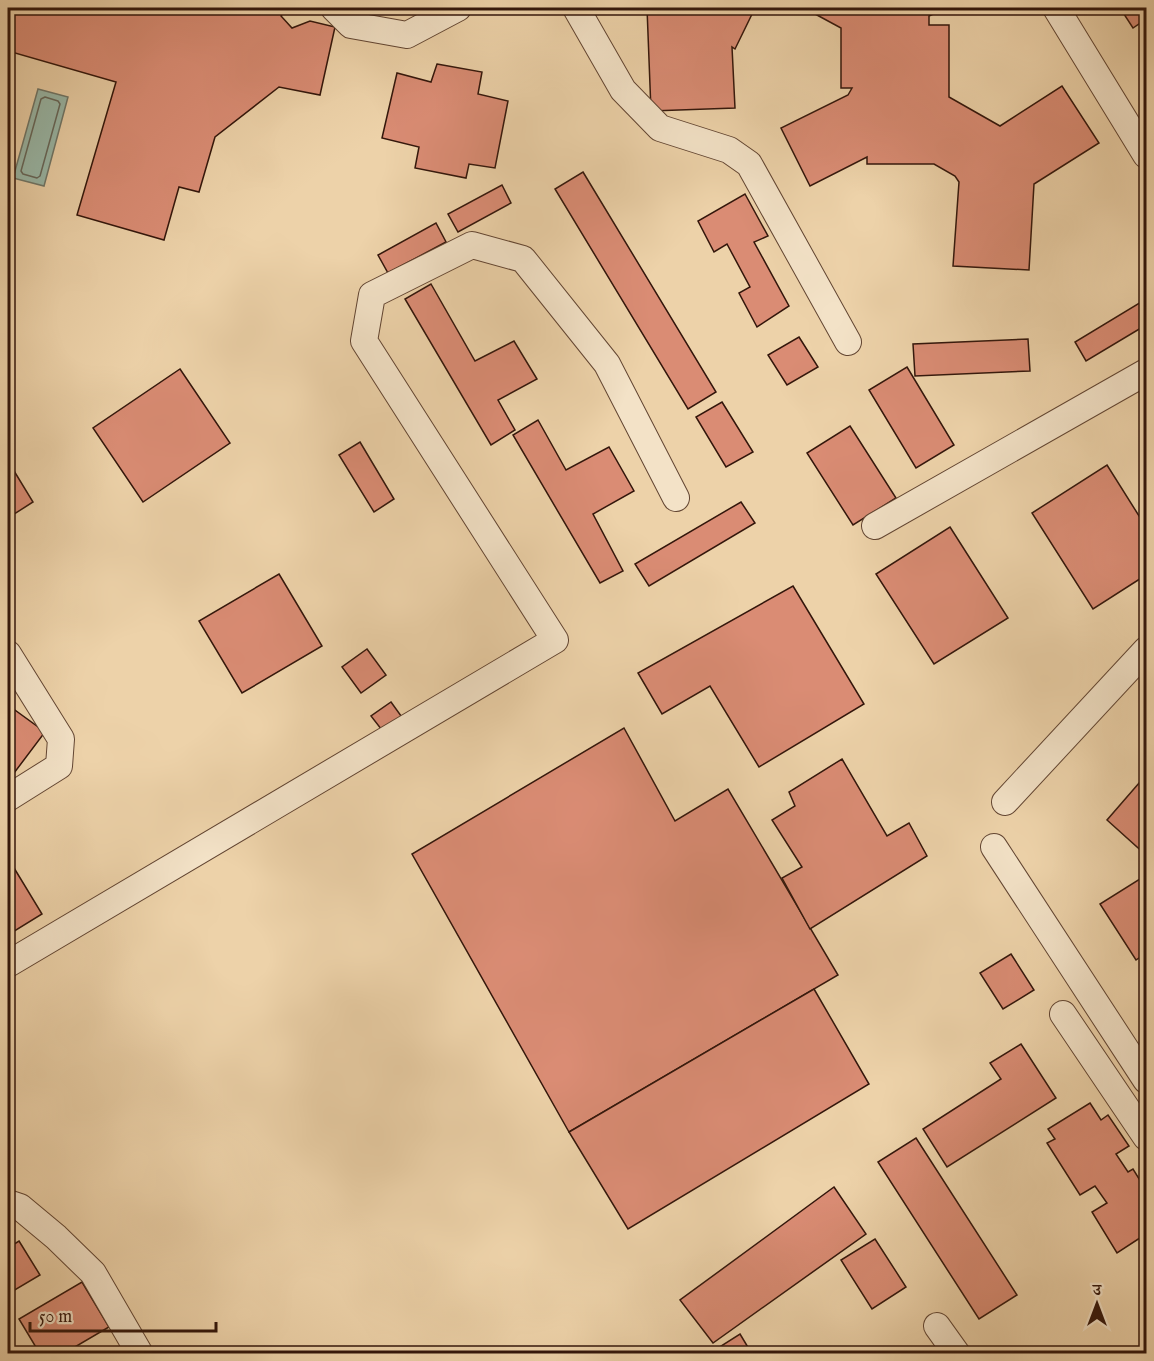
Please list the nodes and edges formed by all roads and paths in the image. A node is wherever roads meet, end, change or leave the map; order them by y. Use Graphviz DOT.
graph roads {
  1 [pos="334,8"];
  2 [pos="458,8"];
  3 [pos="576,8"];
  4 [pos="1056,8"];
  5 [pos="1146,154"];
  6 [pos="848,342"];
  7 [pos="1146,372"];
  8 [pos="676,498"];
  9 [pos="875,526"];
  10 [pos="1146,650"];
  11 [pos="8,654"];
  12 [pos="8,798"];
  13 [pos="1005,802"];
  14 [pos="994,847"];
  15 [pos="8,964"];
  16 [pos="1063,1014"];
  17 [pos="1146,1080"];
  18 [pos="1146,1137"];
  19 [pos="8,1203"];
  20 [pos="937,1326"];
  21 [pos="140,1353"];
  22 [pos="957,1353"];
  1 -- 2 [label="street"];
  3 -- 6 [label="street"];
  4 -- 5 [label="street"];
  7 -- 9 [label="street"];
  8 -- 15 [label="street"];
  10 -- 13 [label="street"];
  11 -- 12 [label="street"];
  14 -- 17 [label="street"];
  16 -- 18 [label="street"];
  19 -- 21 [label="street"];
  20 -- 22 [label="street"];
}
